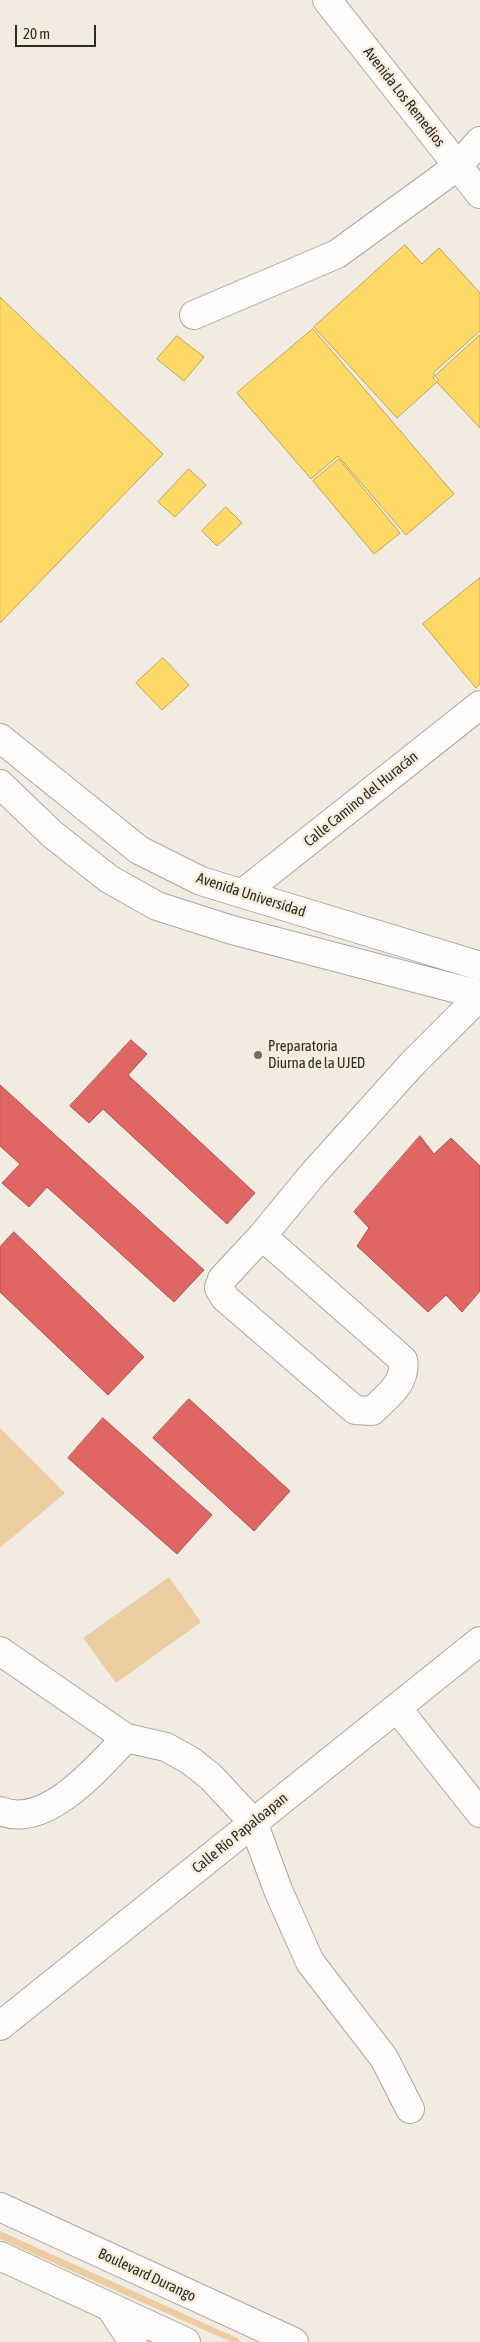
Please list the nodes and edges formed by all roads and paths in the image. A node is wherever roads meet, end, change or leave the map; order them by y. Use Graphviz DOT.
graph roads {
  1 [pos="336,3"];
  2 [pos="480,141"];
  3 [pos="458,166"];
  4 [pos="480,194"];
  5 [pos="194,315"];
  6 [pos="480,705"];
  7 [pos="0,738"];
  8 [pos="0,784"];
  9 [pos="243,894"];
  10 [pos="480,966"];
  11 [pos="480,996"];
  12 [pos="262,1236"];
  13 [pos="480,1641"];
  14 [pos="0,1651"];
  15 [pos="397,1708"];
  16 [pos="126,1738"];
  17 [pos="0,1811"];
  18 [pos="480,1813"];
  19 [pos="253,1822"];
  20 [pos="0,2026"];
  21 [pos="410,2109"];
  22 [pos="0,2207"];
  23 [pos="0,2256"];
  24 [pos="110,2307"];
  25 [pos="133,2342"];
  26 [pos="186,2342"];
  27 [pos="294,2342"];
  1 -- 3 [label="street, Avenida Los Remedios"];
  2 -- 3 [label="street"];
  3 -- 4 [label="street, Avenida Los Remedios"];
  3 -- 5 [label="street"];
  6 -- 9 [label="street, Calle Camino del Huracán"];
  7 -- 9 [label="street, Avenida Universidad"];
  8 -- 11 [label="street"];
  9 -- 10 [label="street, Avenida Universidad"];
  11 -- 12 [label="street"];
  12 -- 12 [label="street"];
  13 -- 15 [label="street, Calle Río Papaloapan"];
  14 -- 16 [label="street"];
  15 -- 18 [label="street"];
  15 -- 19 [label="street, Calle Río Papaloapan"];
  16 -- 17 [label="street"];
  16 -- 19 [label="street"];
  19 -- 20 [label="street, Calle Río Papaloapan"];
  19 -- 21 [label="street"];
  22 -- 27 [label="street, Boulevard Durango"];
  23 -- 24 [label="street"];
  24 -- 25 [label="street"];
  24 -- 26 [label="street"];
}
